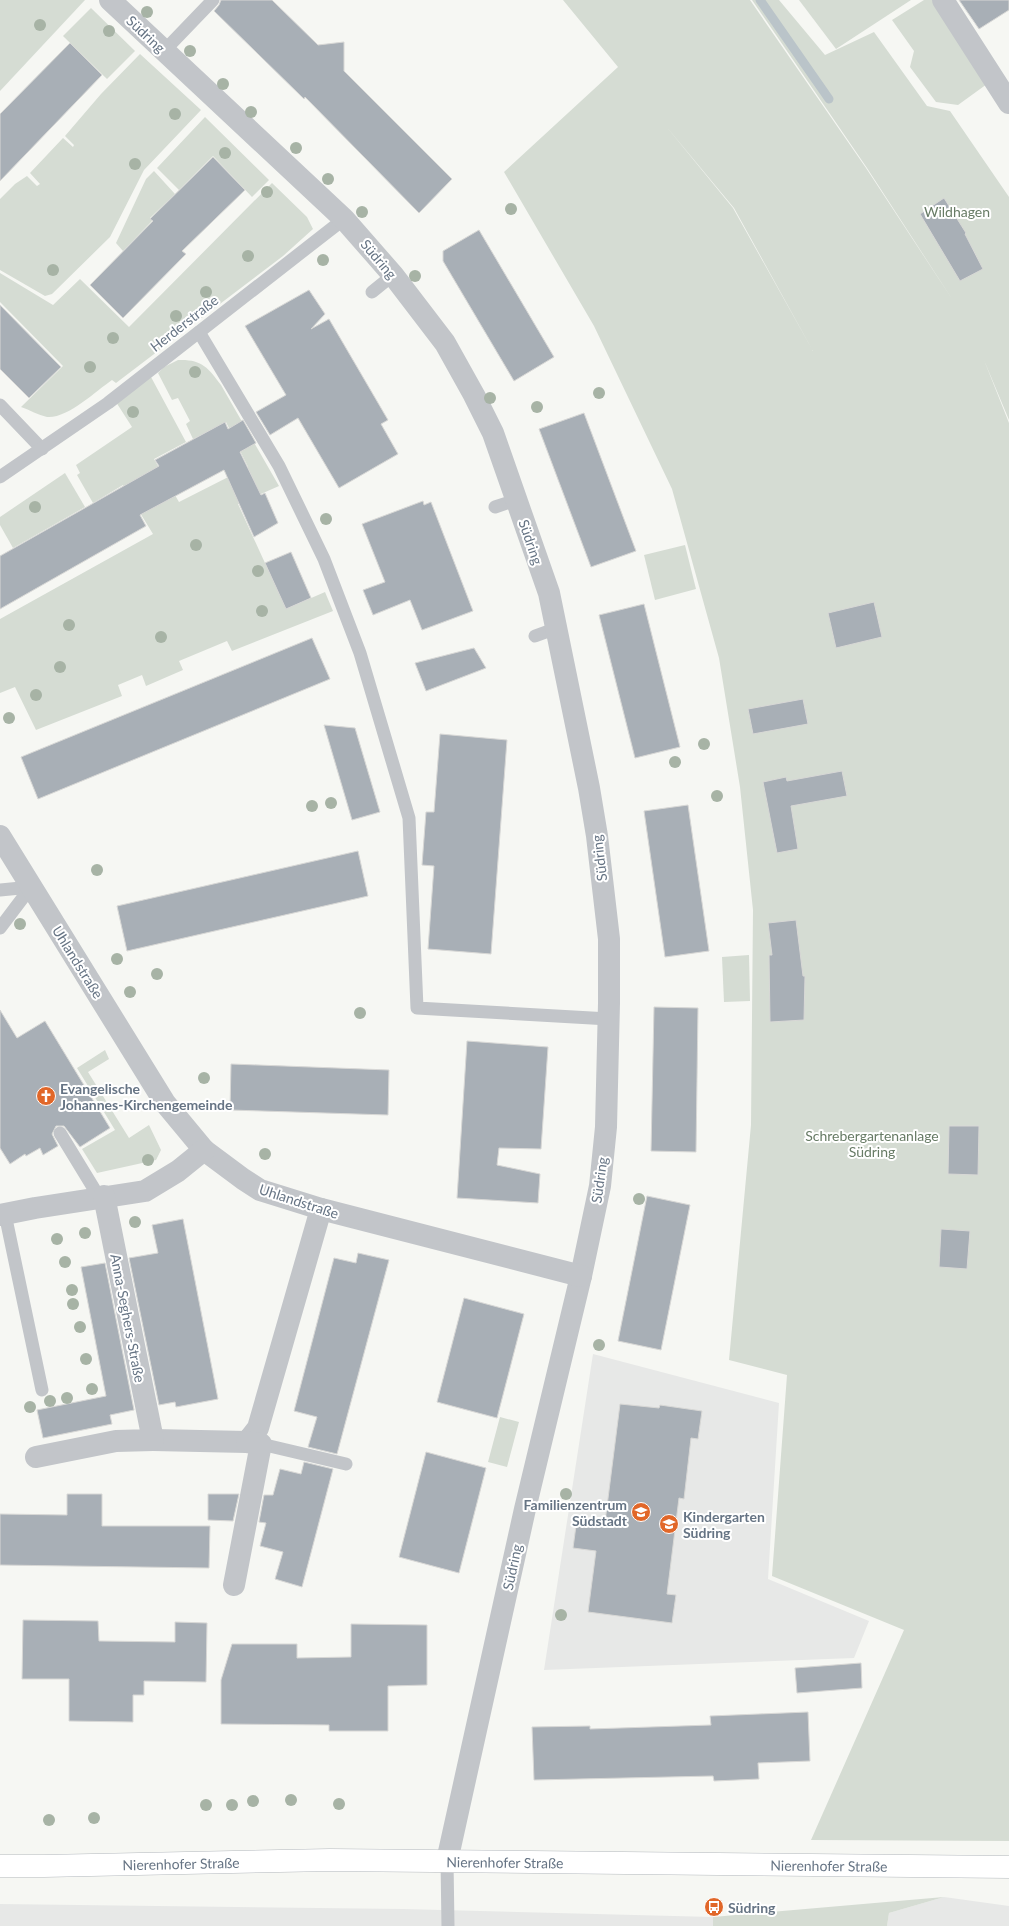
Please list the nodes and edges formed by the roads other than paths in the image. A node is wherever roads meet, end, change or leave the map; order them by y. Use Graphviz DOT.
graph roads {
  1 [pos="110,0"];
  2 [pos="213,0"];
  3 [pos="943,0"];
  4 [pos="164,51"];
  5 [pos="1009,103"];
  6 [pos="344,219"];
  7 [pos="393,275"];
  8 [pos="372,292"];
  9 [pos="199,332"];
  10 [pos="0,405"];
  11 [pos="42,449"];
  12 [pos="0,477"];
  13 [pos="516,500"];
  14 [pos="495,507"];
  15 [pos="557,628"];
  16 [pos="535,636"];
  17 [pos="0,836"];
  18 [pos="31,887"];
  19 [pos="0,890"];
  20 [pos="0,928"];
  21 [pos="609,1019"];
  22 [pos="60,1133"];
  23 [pos="204,1150"];
  24 [pos="102,1197"];
  25 [pos="321,1209"];
  26 [pos="3,1214"];
  27 [pos="581,1276"];
  28 [pos="42,1390"];
  29 [pos="153,1440"];
  30 [pos="254,1443"];
  31 [pos="36,1457"];
  32 [pos="346,1464"];
  33 [pos="234,1585"];
  34 [pos="447,1861"];
  35 [pos="0,1866"];
  36 [pos="1009,1867"];
  37 [pos="448,1926"];
  1 -- 4 [label="street, Südring"];
  2 -- 4 [label="lane"];
  3 -- 5 [label="street"];
  4 -- 6 [label="street, Südring"];
  6 -- 7 [label="street, Südring"];
  6 -- 9 [label="lane, Herderstraße"];
  7 -- 8 [label="lane"];
  7 -- 13 [label="street, Südring"];
  9 -- 11 [label="lane, Herderstraße"];
  9 -- 21 [label="lane"];
  10 -- 11 [label="lane"];
  11 -- 12 [label="lane, Herderstraße"];
  13 -- 14 [label="lane"];
  13 -- 15 [label="street, Südring"];
  15 -- 16 [label="lane"];
  15 -- 21 [label="street, Südring"];
  17 -- 18 [label="street, Uhlandstraße"];
  18 -- 19 [label="lane"];
  18 -- 20 [label="lane"];
  18 -- 23 [label="street, Uhlandstraße"];
  21 -- 27 [label="street, Südring"];
  22 -- 24 [label="lane"];
  23 -- 24 [label="street"];
  23 -- 25 [label="street, Uhlandstraße"];
  24 -- 26 [label="street"];
  24 -- 29 [label="street, Anna-Seghers-Straße"];
  25 -- 27 [label="street, Uhlandstraße"];
  25 -- 30 [label="street"];
  26 -- 28 [label="lane"];
  27 -- 34 [label="street, Südring"];
  29 -- 30 [label="street"];
  29 -- 31 [label="street"];
  30 -- 32 [label="lane"];
  30 -- 33 [label="street"];
  34 -- 35 [label="main road, Nierenhofer Straße"];
  34 -- 36 [label="main road, Nierenhofer Straße"];
  34 -- 37 [label="lane"];
}
